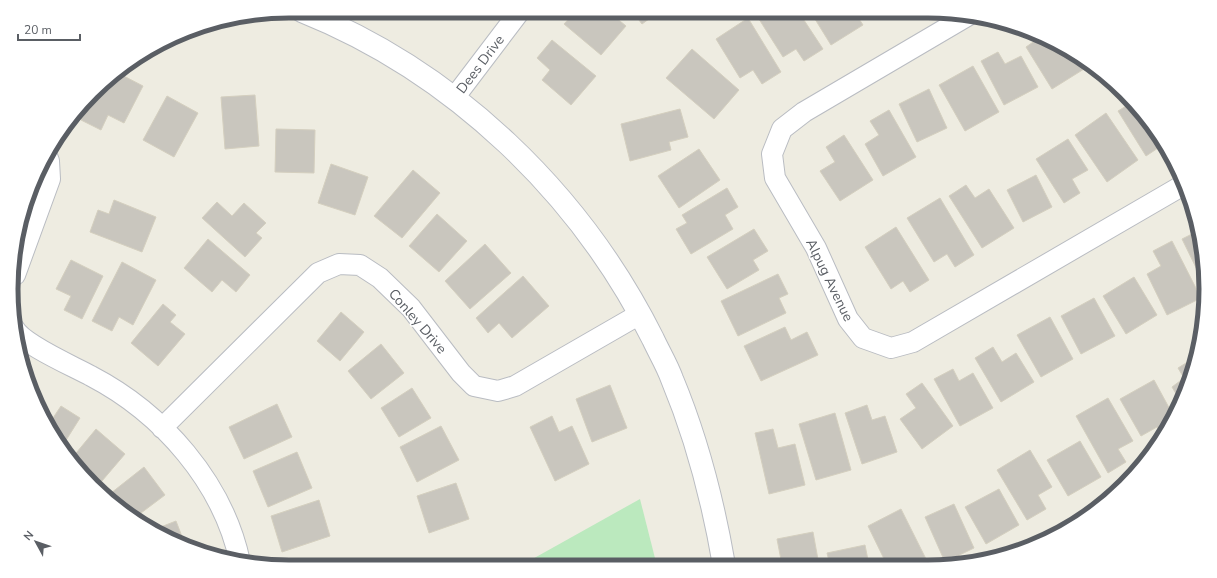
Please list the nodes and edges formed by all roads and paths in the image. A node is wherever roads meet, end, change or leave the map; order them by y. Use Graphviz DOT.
graph roads {
  1 [pos="320,18"];
  2 [pos="515,18"];
  3 [pos="961,20"];
  4 [pos="454,98"];
  5 [pos="49,163"];
  6 [pos="1179,187"];
  7 [pos="20,262"];
  8 [pos="640,314"];
  9 [pos="22,337"];
  10 [pos="162,428"];
  11 [pos="238,555"];
  12 [pos="723,560"];
  1 -- 4 [label="street"];
  2 -- 4 [label="street, Dees Drive"];
  3 -- 6 [label="street, Alpug Avenue"];
  4 -- 8 [label="street"];
  5 -- 7 [label="street"];
  8 -- 10 [label="street, Conley Drive"];
  8 -- 12 [label="street"];
  9 -- 10 [label="street"];
  10 -- 11 [label="street"];
}
